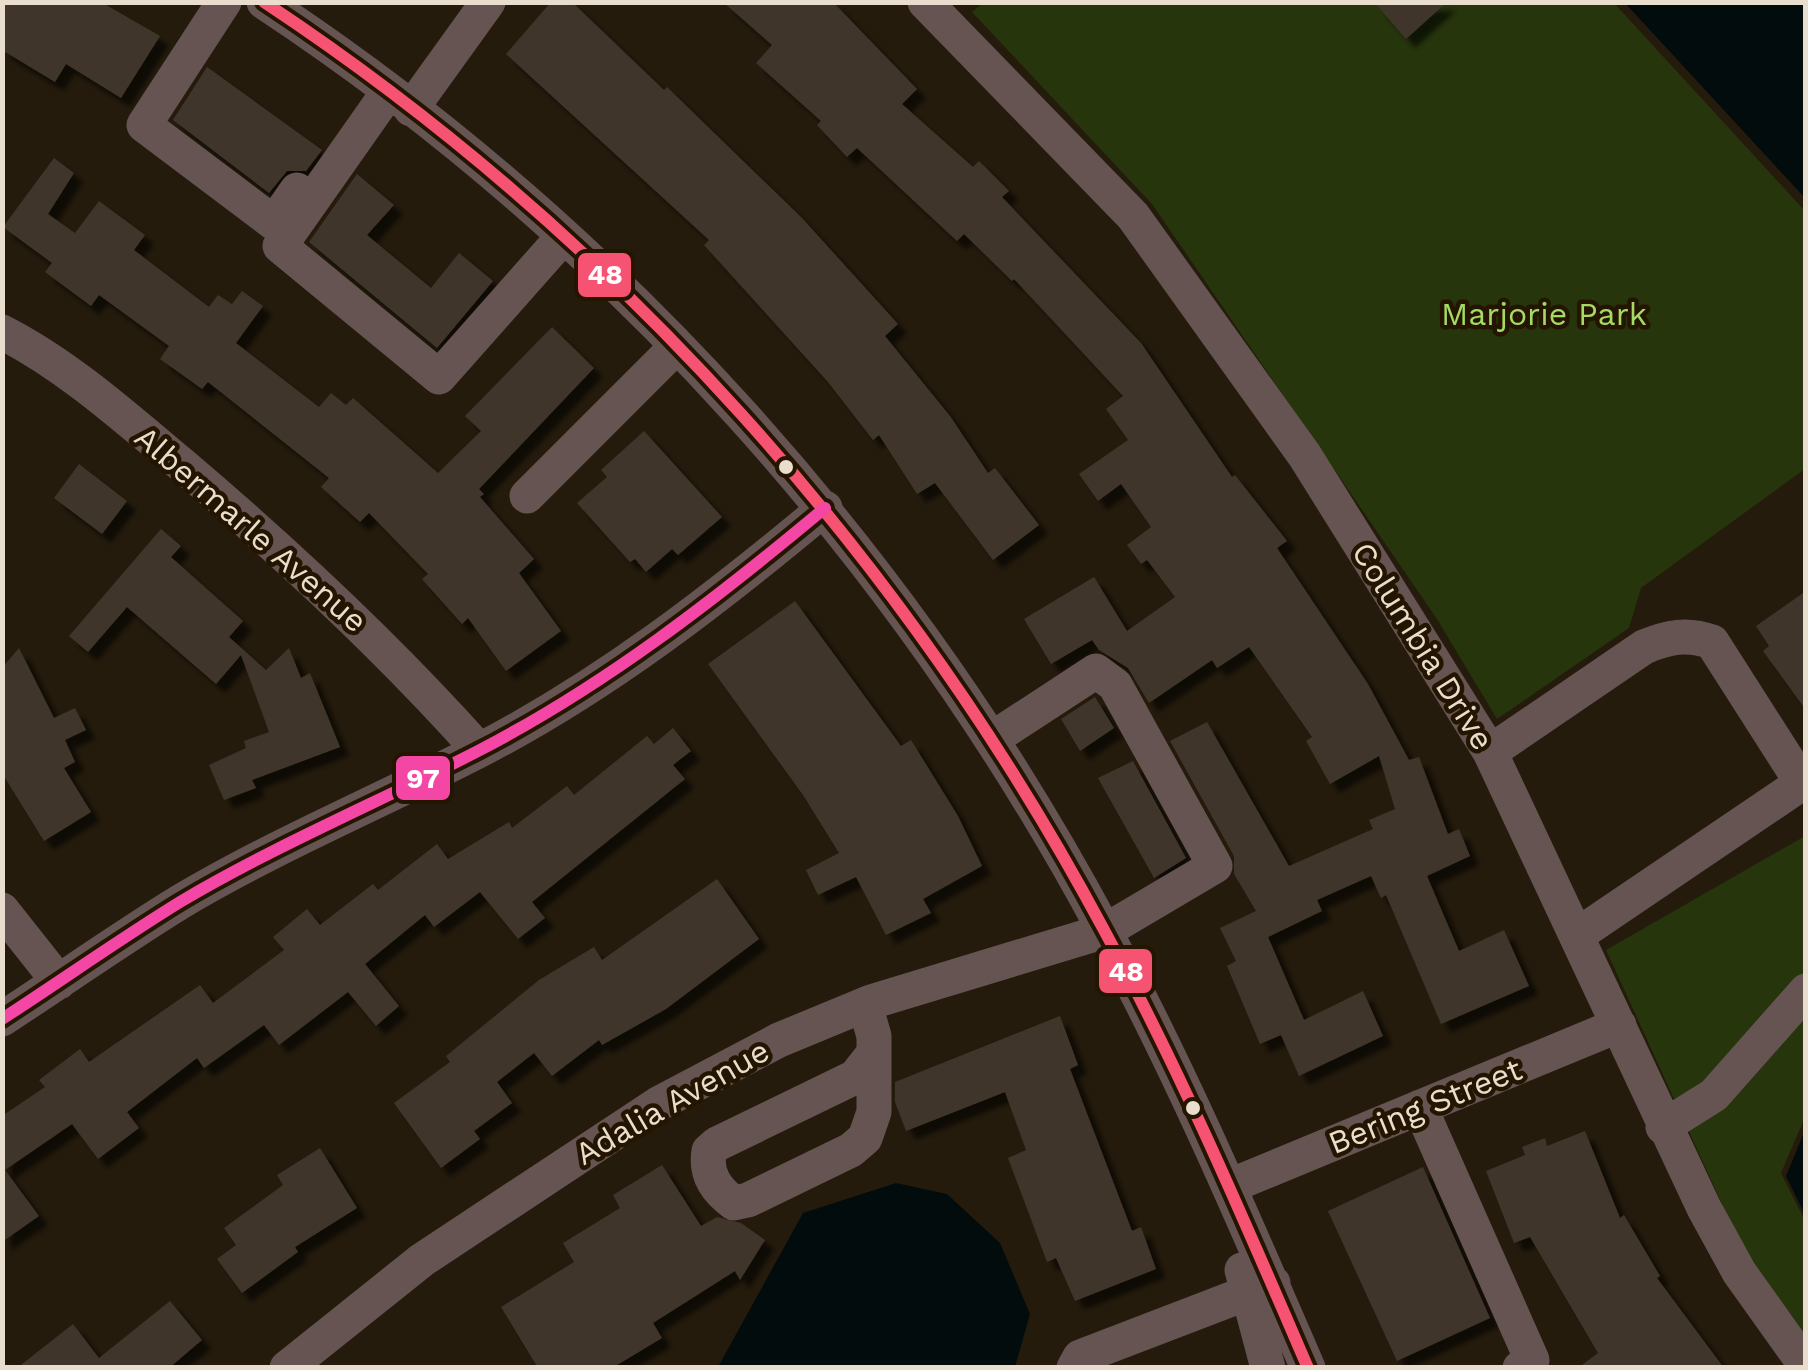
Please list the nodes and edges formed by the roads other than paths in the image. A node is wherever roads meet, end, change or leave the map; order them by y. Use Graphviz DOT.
graph roads {
  1 [pos="224,2"];
  2 [pos="264,2"];
  3 [pos="488,2"];
  4 [pos="925,2"];
  5 [pos="391,93"];
  6 [pos="563,237"];
  7 [pos="2,332"];
  8 [pos="676,347"];
  9 [pos="527,496"];
  10 [pos="825,508"];
  11 [pos="992,740"];
  12 [pos="479,750"];
  13 [pos="1490,752"];
  14 [pos="2,910"];
  15 [pos="1105,931"];
  16 [pos="1579,934"];
  17 [pos="59,982"];
  18 [pos="1806,990"];
  19 [pos="865,1004"];
  20 [pos="2,1018"];
  21 [pos="1620,1026"];
  22 [pos="870,1058"];
  23 [pos="1420,1107"];
  24 [pos="1663,1127"];
  25 [pos="1230,1186"];
  26 [pos="1259,1289"];
  27 [pos="1262,1360"];
  28 [pos="1806,1366"];
  29 [pos="287,1368"];
  30 [pos="1074,1368"];
  31 [pos="1308,1368"];
  32 [pos="1520,1368"];
  1 -- 5 [label="street"];
  2 -- 5 [label="street"];
  3 -- 5 [label="street"];
  4 -- 13 [label="street, Columbia Drive"];
  5 -- 6 [label="street"];
  5 -- 6 [label="street"];
  6 -- 8 [label="street"];
  7 -- 12 [label="street, Albermarle Avenue"];
  8 -- 9 [label="street"];
  8 -- 10 [label="street"];
  10 -- 11 [label="street"];
  10 -- 12 [label="street"];
  11 -- 15 [label="street"];
  11 -- 15 [label="street, Adalia Avenue"];
  12 -- 17 [label="street"];
  13 -- 16 [label="street, Columbia Drive"];
  13 -- 16 [label="street"];
  14 -- 17 [label="street"];
  15 -- 19 [label="street, Adalia Avenue"];
  15 -- 25 [label="street"];
  16 -- 21 [label="street, Columbia Drive"];
  17 -- 20 [label="street"];
  18 -- 24 [label="street"];
  19 -- 22 [label="street"];
  19 -- 29 [label="street, Adalia Avenue"];
  21 -- 23 [label="street, Bering Street"];
  21 -- 24 [label="street, Columbia Drive"];
  22 -- 22 [label="street"];
  23 -- 25 [label="street, Bering Street"];
  23 -- 32 [label="street"];
  24 -- 28 [label="street, Columbia Drive"];
  25 -- 26 [label="street"];
  26 -- 27 [label="street"];
  26 -- 30 [label="street"];
  26 -- 31 [label="street"];
}
